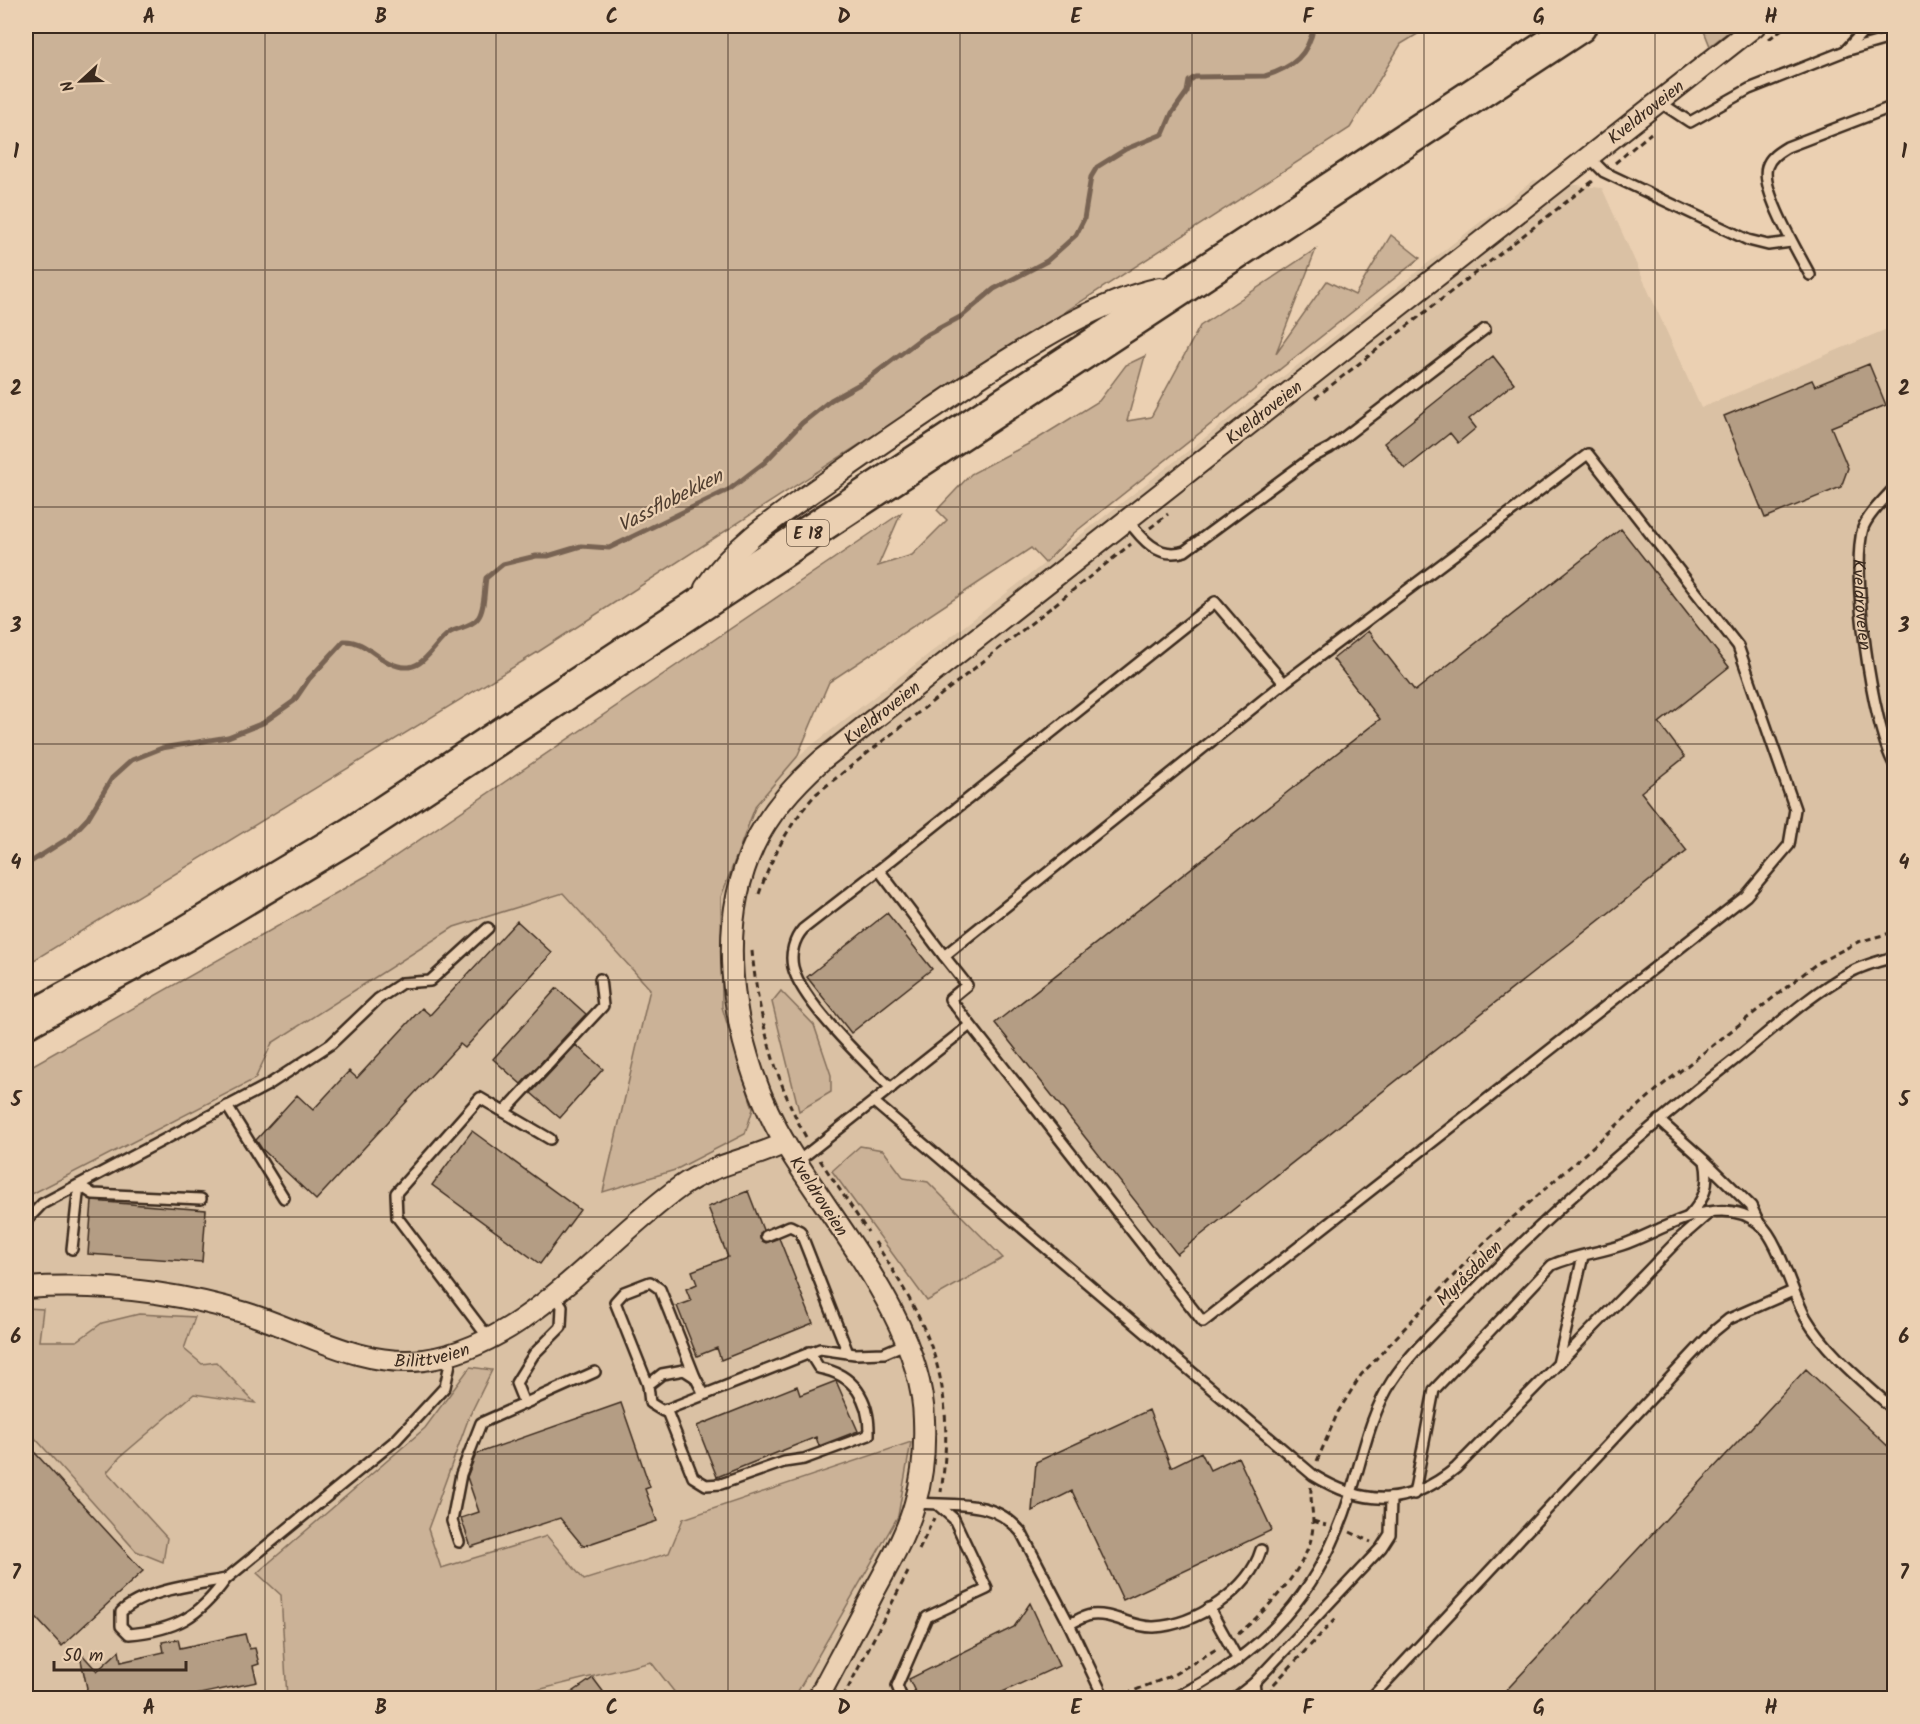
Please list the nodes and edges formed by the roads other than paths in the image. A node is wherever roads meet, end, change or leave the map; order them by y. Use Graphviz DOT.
graph roads {
  1 [pos="1556,26"];
  2 [pos="1579,26"];
  3 [pos="1755,26"];
  4 [pos="1868,26"];
  5 [pos="1894,37"];
  6 [pos="1845,51"];
  7 [pos="1658,101"];
  8 [pos="1894,106"];
  9 [pos="1588,156"];
  10 [pos="1791,242"];
  11 [pos="1810,275"];
  12 [pos="1485,329"];
  13 [pos="1894,488"];
  14 [pos="1127,519"];
  15 [pos="1284,683"];
  16 [pos="1894,764"];
  17 [pos="879,870"];
  18 [pos="488,928"];
  19 [pos="944,956"];
  20 [pos="1894,957"];
  21 [pos="600,979"];
  22 [pos="26,1008"];
  23 [pos="26,1021"];
  24 [pos="970,1025"];
  25 [pos="891,1088"];
  26 [pos="874,1102"];
  27 [pos="227,1106"];
  28 [pos="504,1112"];
  29 [pos="1659,1120"];
  30 [pos="550,1139"];
  31 [pos="784,1143"];
  32 [pos="1705,1161"];
  33 [pos="797,1162"];
  34 [pos="79,1185"];
  35 [pos="284,1198"];
  36 [pos="201,1199"];
  37 [pos="1711,1212"];
  38 [pos="1689,1216"];
  39 [pos="26,1221"];
  40 [pos="1760,1225"];
  41 [pos="766,1236"];
  42 [pos="72,1248"];
  43 [pos="1583,1256"];
  44 [pos="26,1288"];
  45 [pos="1793,1291"];
  46 [pos="553,1293"];
  47 [pos="490,1340"];
  48 [pos="907,1343"];
  49 [pos="809,1352"];
  50 [pos="452,1353"];
  51 [pos="848,1353"];
  52 [pos="1558,1364"];
  53 [pos="595,1372"];
  54 [pos="694,1377"];
  55 [pos="648,1384"];
  56 [pos="704,1394"];
  57 [pos="524,1403"];
  58 [pos="666,1409"];
  59 [pos="1894,1410"];
  60 [pos="1351,1494"];
  61 [pos="1414,1494"];
  62 [pos="1391,1498"];
  63 [pos="915,1503"];
  64 [pos="938,1505"];
  65 [pos="459,1542"];
  66 [pos="1261,1550"];
  67 [pos="226,1580"];
  68 [pos="1209,1608"];
  69 [pos="1070,1624"];
  70 [pos="1238,1660"];
  71 [pos="1254,1683"];
  72 [pos="818,1698"];
  73 [pos="902,1698"];
  74 [pos="1104,1698"];
  75 [pos="1174,1698"];
  76 [pos="1235,1698"];
  77 [pos="1256,1698"];
  78 [pos="1371,1698"];
  1 -- 22 [label="highway, E 18"];
  2 -- 23 [label="highway, E 18"];
  3 -- 7 [label="street, Kveldroveien"];
  4 -- 6 [label="lane"];
  5 -- 6 [label="lane"];
  6 -- 7 [label="lane"];
  7 -- 9 [label="street, Kveldroveien"];
  8 -- 10 [label="lane"];
  9 -- 10 [label="lane"];
  9 -- 14 [label="street, Kveldroveien"];
  10 -- 11 [label="lane"];
  12 -- 14 [label="lane"];
  13 -- 16 [label="lane, Kveldroveien"];
  14 -- 31 [label="street, Kveldroveien"];
  15 -- 17 [label="lane"];
  15 -- 19 [label="lane"];
  15 -- 24 [label="lane"];
  17 -- 19 [label="lane"];
  17 -- 25 [label="lane"];
  18 -- 27 [label="lane"];
  19 -- 24 [label="lane"];
  20 -- 29 [label="lane, Myråsdalen"];
  21 -- 28 [label="lane"];
  24 -- 25 [label="lane"];
  25 -- 26 [label="lane"];
  26 -- 33 [label="lane"];
  26 -- 60 [label="lane"];
  27 -- 34 [label="lane"];
  27 -- 35 [label="lane"];
  28 -- 30 [label="lane"];
  28 -- 47 [label="lane"];
  29 -- 32 [label="lane"];
  29 -- 60 [label="lane, Myråsdalen"];
  31 -- 33 [label="street, Kveldroveien"];
  31 -- 46 [label="street, Bilittveien"];
  32 -- 38 [label="lane"];
  32 -- 40 [label="lane"];
  33 -- 48 [label="street, Kveldroveien"];
  34 -- 36 [label="lane"];
  34 -- 39 [label="lane"];
  34 -- 42 [label="lane"];
  37 -- 38 [label="lane"];
  37 -- 40 [label="lane"];
  37 -- 52 [label="lane"];
  38 -- 43 [label="lane"];
  40 -- 45 [label="lane"];
  41 -- 51 [label="lane"];
  43 -- 52 [label="lane"];
  43 -- 61 [label="lane"];
  44 -- 50 [label="street, Bilittveien"];
  45 -- 59 [label="lane"];
  45 -- 78 [label="lane"];
  46 -- 47 [label="street, Bilittveien"];
  46 -- 57 [label="lane"];
  47 -- 50 [label="street, Bilittveien"];
  48 -- 51 [label="lane"];
  48 -- 63 [label="street, Kveldroveien"];
  49 -- 51 [label="lane"];
  49 -- 56 [label="lane"];
  49 -- 58 [label="lane"];
  50 -- 67 [label="lane"];
  52 -- 61 [label="lane"];
  53 -- 57 [label="lane"];
  54 -- 55 [label="lane"];
  54 -- 55 [label="lane"];
  54 -- 56 [label="lane"];
  55 -- 58 [label="lane"];
  56 -- 58 [label="lane"];
  57 -- 65 [label="lane"];
  60 -- 62 [label="lane"];
  60 -- 70 [label="lane, Myråsdalen"];
  61 -- 62 [label="lane"];
  62 -- 71 [label="lane"];
  63 -- 64 [label="lane"];
  63 -- 72 [label="street, Kveldroveien"];
  64 -- 69 [label="lane"];
  64 -- 73 [label="lane"];
  66 -- 68 [label="lane"];
  67 -- 67 [label="lane"];
  68 -- 69 [label="lane"];
  68 -- 70 [label="lane"];
  69 -- 74 [label="lane"];
  70 -- 75 [label="lane, Myråsdalen"];
  71 -- 76 [label="lane"];
  71 -- 77 [label="lane"];
}
